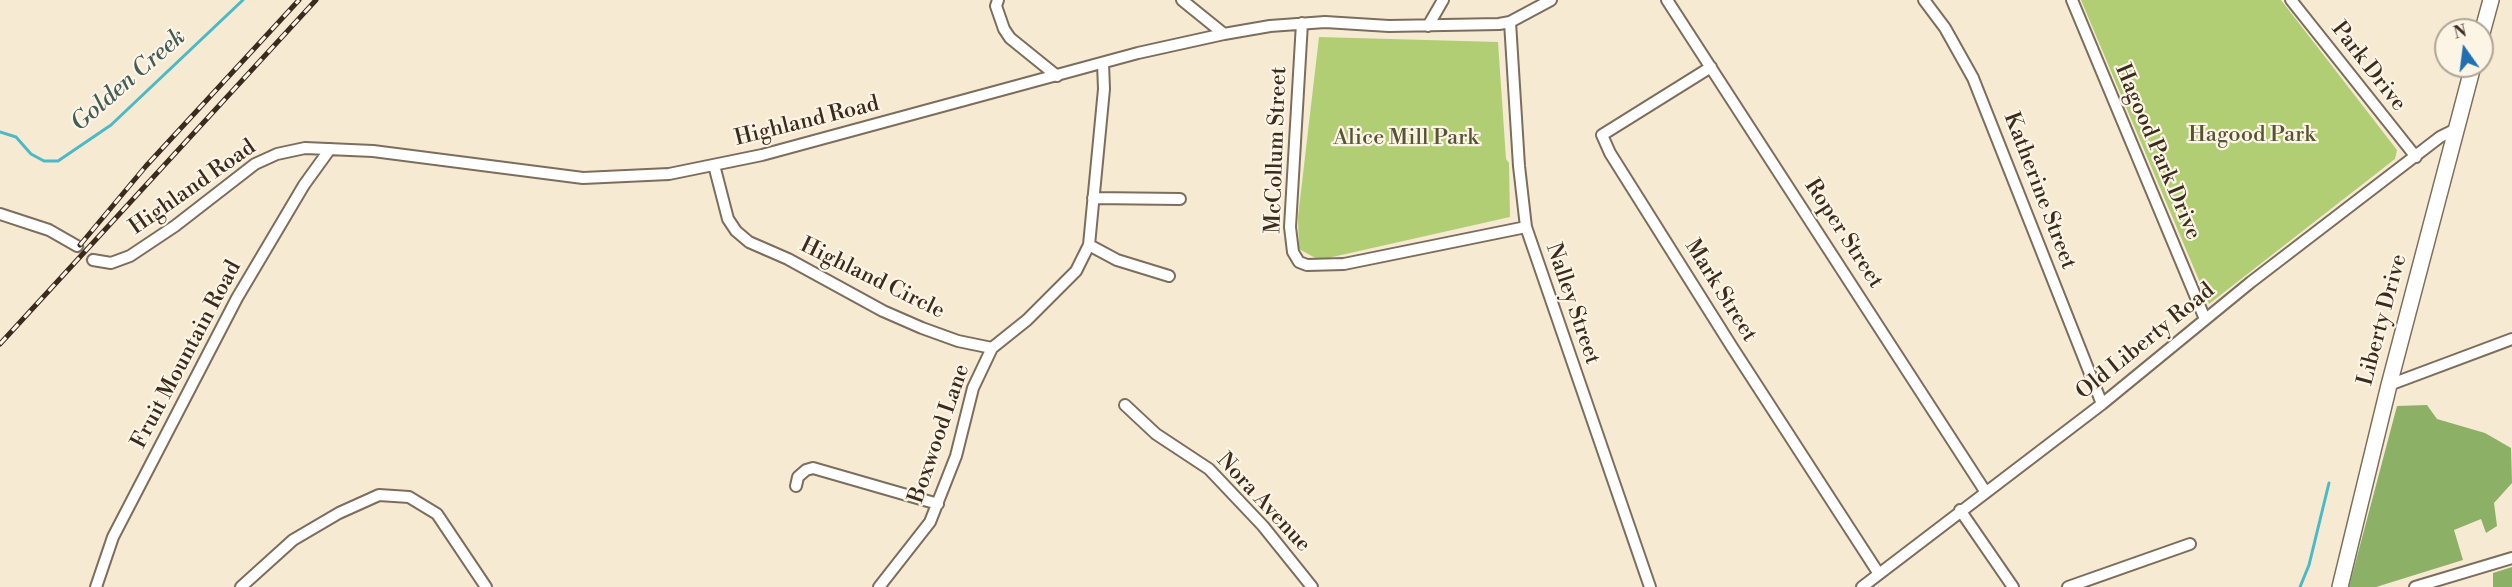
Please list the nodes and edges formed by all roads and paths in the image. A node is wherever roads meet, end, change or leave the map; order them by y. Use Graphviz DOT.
graph roads {
  1 [pos="998,0"];
  2 [pos="1182,0"];
  3 [pos="1443,0"];
  4 [pos="1551,0"];
  5 [pos="1667,0"];
  6 [pos="1924,0"];
  7 [pos="2072,0"];
  8 [pos="2291,0"];
  9 [pos="2491,0"];
  10 [pos="2486,18"];
  11 [pos="1510,22"];
  12 [pos="1302,23"];
  13 [pos="1428,26"];
  14 [pos="1224,34"];
  15 [pos="1103,63"];
  16 [pos="1711,67"];
  17 [pos="1057,76"];
  18 [pos="2470,78"];
  19 [pos="2456,129"];
  20 [pos="330,149"];
  21 [pos="2416,157"];
  22 [pos="714,165"];
  23 [pos="1093,198"];
  24 [pos="1180,199"];
  25 [pos="0,214"];
  26 [pos="1526,227"];
  27 [pos="1089,245"];
  28 [pos="77,246"];
  29 [pos="93,260"];
  30 [pos="1169,276"];
  31 [pos="2205,319"];
  32 [pos="2512,339"];
  33 [pos="992,348"];
  34 [pos="2389,385"];
  35 [pos="2102,404"];
  36 [pos="1125,405"];
  37 [pos="796,486"];
  38 [pos="1984,491"];
  39 [pos="938,504"];
  40 [pos="1960,510"];
  41 [pos="2190,544"];
  42 [pos="2512,558"];
  43 [pos="1879,574"];
  44 [pos="96,587"];
  45 [pos="241,587"];
  46 [pos="486,587"];
  47 [pos="879,587"];
  48 [pos="1312,587"];
  49 [pos="1650,587"];
  50 [pos="1862,587"];
  51 [pos="2013,587"];
  52 [pos="2068,587"];
  53 [pos="2340,587"];
  54 [pos="2415,587"];
  1 -- 17 [label="street"];
  2 -- 14 [label="street"];
  3 -- 13 [label="street"];
  4 -- 11 [label="street, Highland Road"];
  5 -- 16 [label="street, Roper Street"];
  6 -- 35 [label="street, Katherine Street"];
  7 -- 31 [label="street, Hagood Park Drive"];
  8 -- 21 [label="street, Park Drive"];
  9 -- 10 [label="main road"];
  11 -- 13 [label="street, Highland Road"];
  11 -- 26 [label="street, Nalley Street"];
  12 -- 13 [label="street, Highland Road"];
  12 -- 14 [label="street, Highland Road"];
  12 -- 26 [label="street, McCollum Street"];
  14 -- 15 [label="street, Highland Road"];
  15 -- 17 [label="street, Highland Road"];
  15 -- 23 [label="street"];
  16 -- 38 [label="street, Roper Street"];
  16 -- 43 [label="street, Mark Street"];
  17 -- 22 [label="street, Highland Road"];
  18 -- 19 [label="main road, Liberty Drive"];
  19 -- 21 [label="street, Old Liberty Road"];
  19 -- 34 [label="main road, Liberty Drive"];
  20 -- 22 [label="street, Highland Road"];
  20 -- 29 [label="street, Highland Road"];
  20 -- 44 [label="street, Fruit Mountain Road"];
  21 -- 31 [label="street, Old Liberty Road"];
  22 -- 33 [label="street, Highland Circle"];
  23 -- 24 [label="street"];
  23 -- 27 [label="street"];
  25 -- 28 [label="street"];
  26 -- 49 [label="street, Nalley Street"];
  27 -- 30 [label="street"];
  27 -- 33 [label="street"];
  31 -- 35 [label="street, Old Liberty Road"];
  32 -- 34 [label="street"];
  33 -- 39 [label="street, Boxwood Lane"];
  34 -- 53 [label="main road, Liberty Drive"];
  35 -- 38 [label="street, Old Liberty Road"];
  36 -- 48 [label="street, Nora Avenue"];
  37 -- 39 [label="street"];
  38 -- 40 [label="street, Old Liberty Road"];
  39 -- 47 [label="street, Boxwood Lane"];
  40 -- 43 [label="street, Old Liberty Road"];
  40 -- 51 [label="street"];
  41 -- 52 [label="street"];
  42 -- 54 [label="street"];
  43 -- 50 [label="street, Old Liberty Road"];
  45 -- 46 [label="street"];
}
